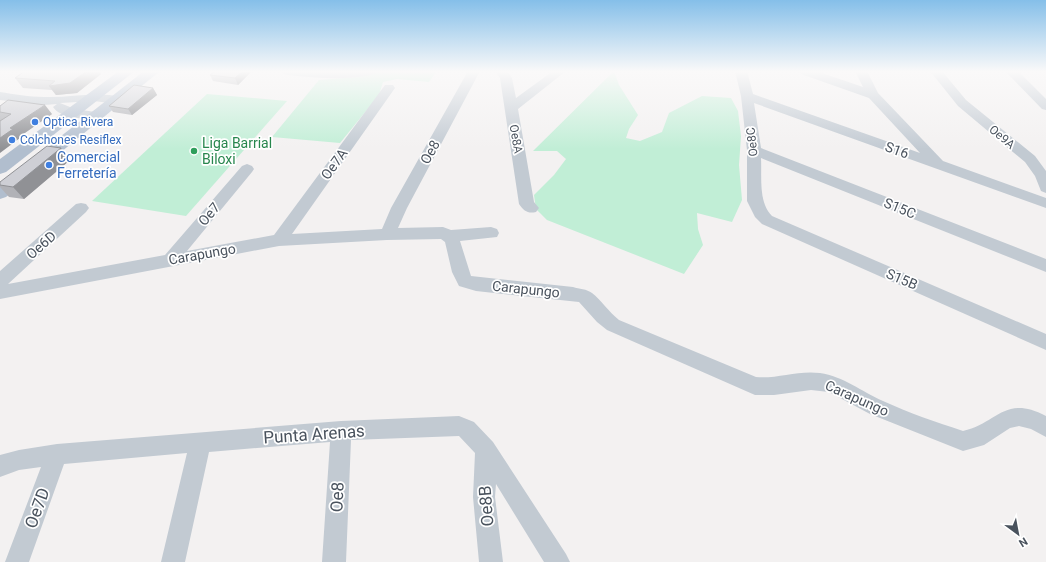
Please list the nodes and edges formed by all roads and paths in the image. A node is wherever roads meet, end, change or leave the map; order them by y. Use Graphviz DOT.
graph roads {
  1 [pos="11,97"];
  2 [pos="91,97"];
  3 [pos="94,97"];
  4 [pos="96,97"];
  5 [pos="120,97"];
  6 [pos="382,97"];
  7 [pos="460,97"];
  8 [pos="509,97"];
  9 [pos="525,97"];
  10 [pos="747,97"];
  11 [pos="750,97"];
  12 [pos="877,97"];
  13 [pos="957,97"];
  14 [pos="1037,97"];
  15 [pos="117,100"];
  16 [pos="44,101"];
  17 [pos="1046,106"];
  18 [pos="511,108"];
  19 [pos="72,113"];
  20 [pos="97,116"];
  21 [pos="754,150"];
  22 [pos="939,165"];
  23 [pos="0,168"];
  24 [pos="247,169"];
  25 [pos="1046,188"];
  26 [pos="0,193"];
  27 [pos="1046,200"];
  28 [pos="1046,203"];
  29 [pos="81,208"];
  30 [pos="531,208"];
  31 [pos="760,213"];
  32 [pos="491,233"];
  33 [pos="387,234"];
  34 [pos="450,236"];
  35 [pos="280,240"];
  36 [pos="170,260"];
  37 [pos="1046,266"];
  38 [pos="0,281"];
  39 [pos="0,292"];
  40 [pos="1046,342"];
  41 [pos="1046,427"];
  42 [pos="341,432"];
  43 [pos="200,444"];
  44 [pos="486,450"];
  45 [pos="57,454"];
  46 [pos="0,466"];
  47 [pos="17,562"];
  48 [pos="173,562"];
  49 [pos="334,562"];
  50 [pos="491,562"];
  51 [pos="558,562"];
  1 -- 16 [label="street"];
  2 -- 16 [label="street"];
  3 -- 19 [label="main road"];
  4 -- 15 [label="street"];
  5 -- 15 [label="main road"];
  6 -- 35 [label="street, Oe7A"];
  7 -- 33 [label="street, Oe8"];
  8 -- 18 [label="street, Oe8A"];
  9 -- 18 [label="street"];
  10 -- 21 [label="street, Oe8C"];
  11 -- 22 [label="street, S16"];
  12 -- 22 [label="street"];
  13 -- 25 [label="street, Oe9A"];
  14 -- 17 [label="street"];
  15 -- 20 [label="main road"];
  16 -- 19 [label="street"];
  18 -- 30 [label="street, Oe8A"];
  19 -- 20 [label="street"];
  19 -- 23 [label="main road"];
  20 -- 26 [label="main road"];
  21 -- 31 [label="street, Oe8C"];
  21 -- 37 [label="street, S15C"];
  22 -- 28 [label="street, S16"];
  24 -- 36 [label="street, Oe7"];
  27 -- 28 [label="street"];
  29 -- 38 [label="street, Oe6D"];
  31 -- 40 [label="street, S15B"];
  32 -- 34 [label="street"];
  33 -- 34 [label="street, Carapungo"];
  33 -- 35 [label="street, Carapungo"];
  34 -- 41 [label="street, Carapungo"];
  35 -- 36 [label="street, Carapungo"];
  36 -- 39 [label="street, Carapungo"];
  42 -- 43 [label="street, Punta Arenas"];
  42 -- 44 [label="street, Punta Arenas"];
  42 -- 49 [label="street, Oe8"];
  43 -- 45 [label="street, Punta Arenas"];
  43 -- 48 [label="street"];
  44 -- 50 [label="street, Oe8B"];
  44 -- 51 [label="street, Punta Arenas"];
  45 -- 46 [label="street, Punta Arenas"];
  45 -- 47 [label="street, Oe7D"];
}
